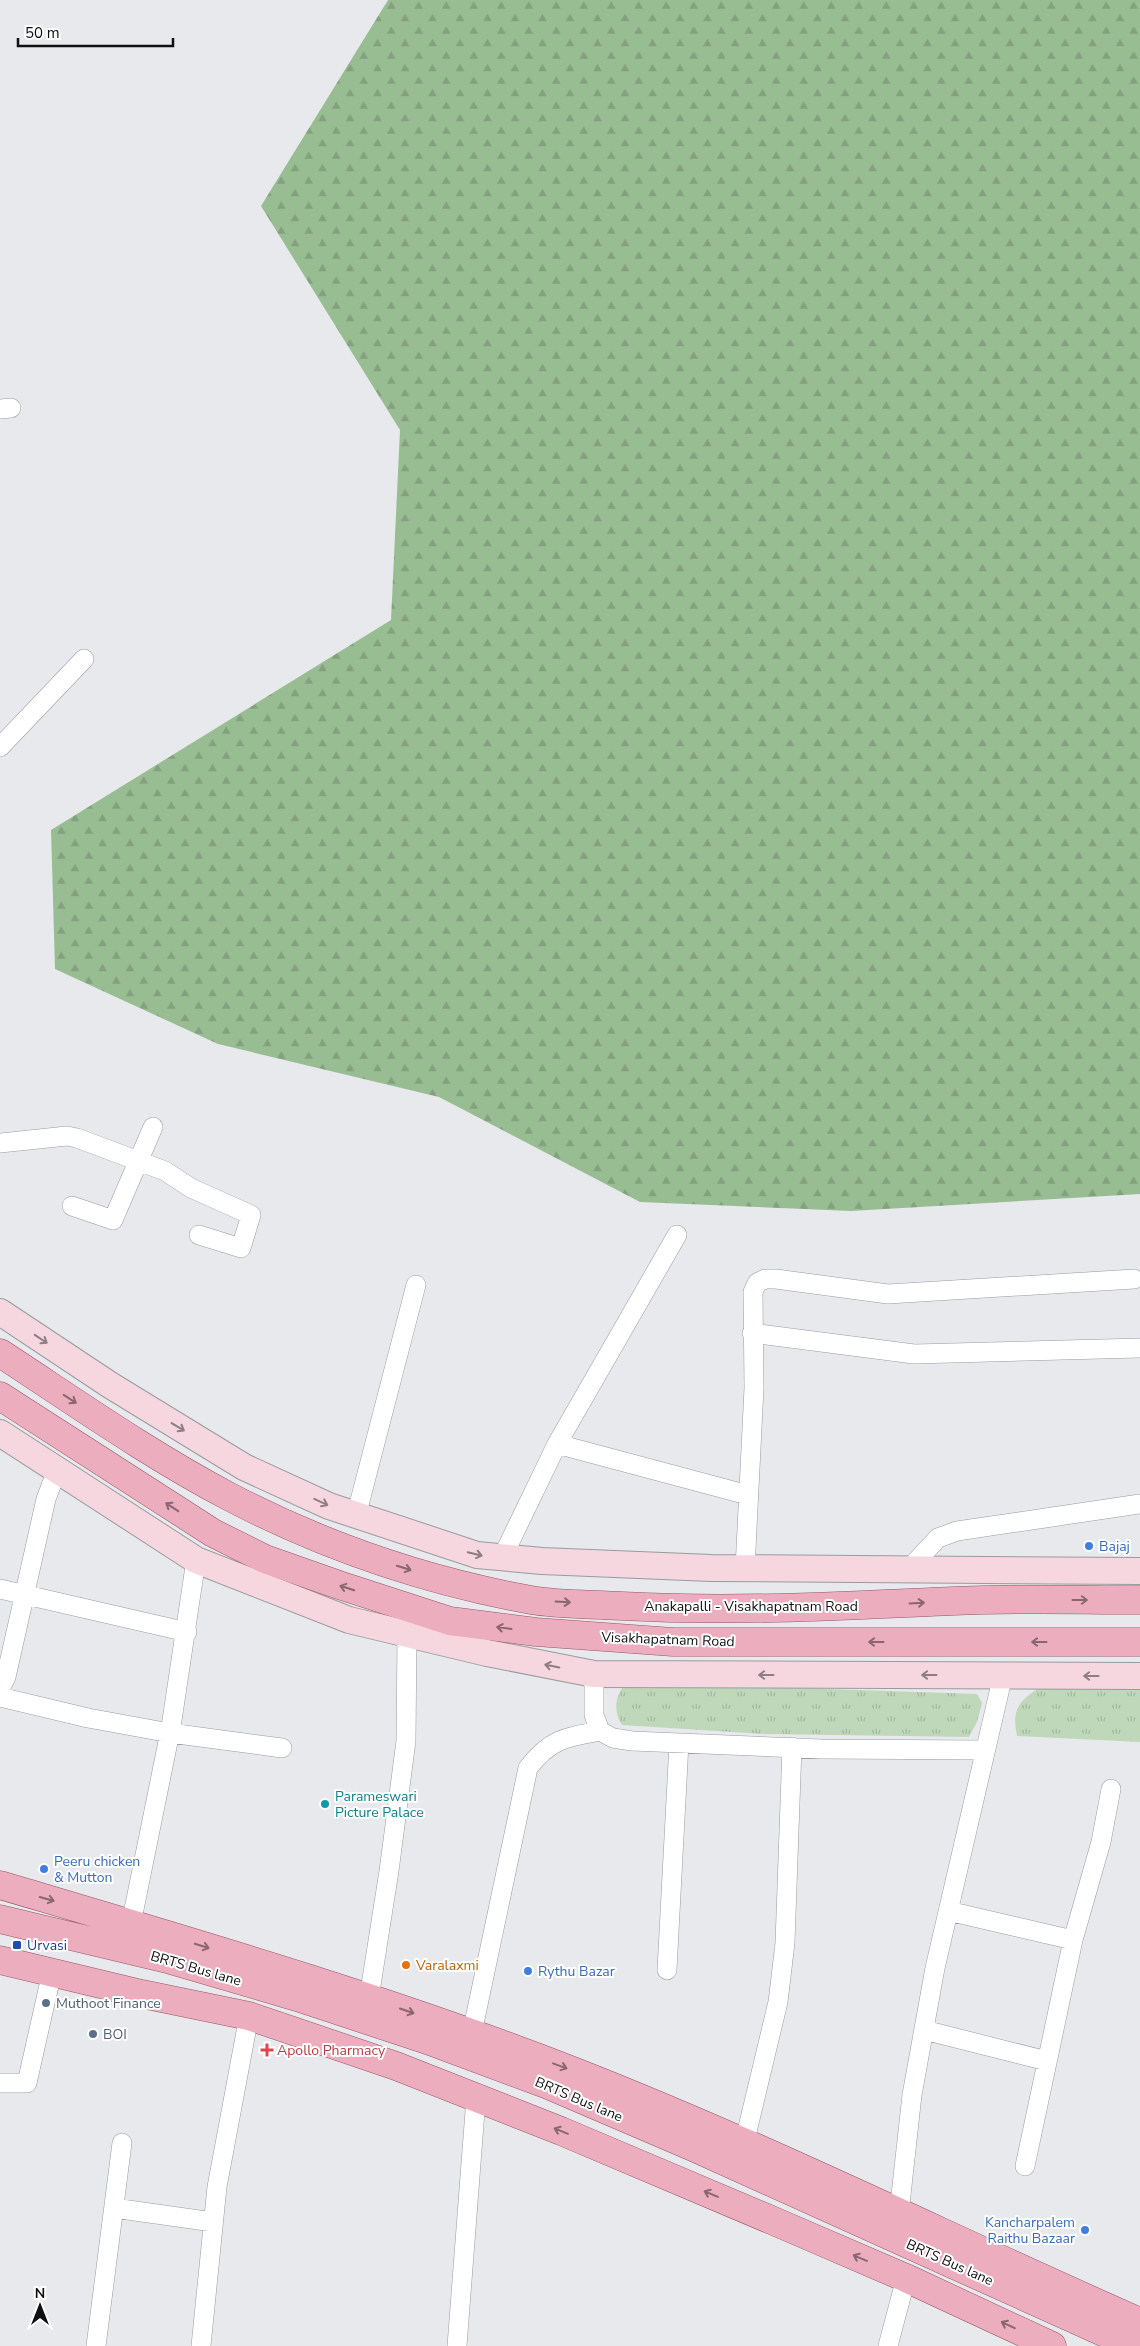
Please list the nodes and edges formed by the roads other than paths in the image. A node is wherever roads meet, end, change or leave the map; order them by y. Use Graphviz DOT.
graph roads {
  1 [pos="84,659"];
  2 [pos="0,747"];
  3 [pos="153,1127"];
  4 [pos="0,1143"];
  5 [pos="138,1161"];
  6 [pos="72,1206"];
  7 [pos="198,1235"];
  8 [pos="677,1235"];
  9 [pos="1134,1279"];
  10 [pos="416,1285"];
  11 [pos="0,1312"];
  12 [pos="752,1333"];
  13 [pos="1140,1348"];
  14 [pos="0,1353"];
  15 [pos="0,1396"];
  16 [pos="0,1432"];
  17 [pos="557,1444"];
  18 [pos="244,1467"];
  19 [pos="57,1470"];
  20 [pos="748,1495"];
  21 [pos="230,1497"];
  22 [pos="1140,1504"];
  23 [pos="356,1516"];
  24 [pos="502,1558"];
  25 [pos="196,1560"];
  26 [pos="745,1569"];
  27 [pos="908,1570"];
  28 [pos="1140,1571"];
  29 [pos="0,1589"];
  30 [pos="24,1593"];
  31 [pos="1140,1600"];
  32 [pos="187,1632"];
  33 [pos="407,1634"];
  34 [pos="1140,1642"];
  35 [pos="594,1674"];
  36 [pos="1003,1675"];
  37 [pos="1140,1676"];
  38 [pos="0,1689"];
  39 [pos="0,1697"];
  40 [pos="600,1731"];
  41 [pos="170,1733"];
  42 [pos="679,1743"];
  43 [pos="792,1747"];
  44 [pos="282,1748"];
  45 [pos="985,1750"];
  46 [pos="1110,1789"];
  47 [pos="0,1885"];
  48 [pos="948,1911"];
  49 [pos="0,1919"];
  50 [pos="131,1924"];
  51 [pos="1073,1940"];
  52 [pos="0,1960"];
  53 [pos="667,1970"];
  54 [pos="52,1972"];
  55 [pos="368,1998"];
  56 [pos="249,2016"];
  57 [pos="924,2030"];
  58 [pos="472,2033"];
  59 [pos="1047,2061"];
  60 [pos="0,2082"];
  61 [pos="476,2098"];
  62 [pos="122,2143"];
  63 [pos="744,2144"];
  64 [pos="1025,2166"];
  65 [pos="114,2208"];
  66 [pos="899,2213"];
  67 [pos="213,2222"];
  68 [pos="906,2278"];
  69 [pos="1140,2322"];
  70 [pos="96,2346"];
  71 [pos="201,2346"];
  72 [pos="457,2346"];
  73 [pos="888,2346"];
  74 [pos="1052,2346"];
  75 [pos="1134,2346"];
  1 -- 2 [label="street"];
  3 -- 5 [label="street"];
  4 -- 5 [label="street"];
  5 -- 6 [label="street"];
  5 -- 7 [label="street"];
  8 -- 17 [label="street"];
  9 -- 12 [label="street"];
  10 -- 23 [label="street"];
  11 -- 18 [label="street, one-way"];
  12 -- 13 [label="street"];
  12 -- 20 [label="street"];
  14 -- 21 [label="main road, Anakapalli - Visakhapatnam Road, one-way"];
  34 -- 15 [label="main road, Visakhapatnam Road, one-way"];
  16 -- 19 [label="street"];
  17 -- 20 [label="street"];
  17 -- 24 [label="street"];
  18 -- 21 [label="street"];
  18 -- 23 [label="street, one-way"];
  19 -- 25 [label="street"];
  19 -- 30 [label="street"];
  20 -- 26 [label="street"];
  21 -- 31 [label="main road, Anakapalli - Visakhapatnam Road, one-way"];
  22 -- 27 [label="street"];
  23 -- 24 [label="street, one-way"];
  24 -- 26 [label="street"];
  25 -- 32 [label="street"];
  25 -- 33 [label="street"];
  26 -- 27 [label="street"];
  27 -- 28 [label="street"];
  29 -- 30 [label="street"];
  30 -- 32 [label="street"];
  30 -- 38 [label="street"];
  32 -- 41 [label="street"];
  35 -- 33 [label="street, one-way"];
  33 -- 55 [label="street"];
  36 -- 35 [label="street, one-way"];
  35 -- 40 [label="street"];
  37 -- 36 [label="street, one-way"];
  36 -- 45 [label="street"];
  39 -- 41 [label="street"];
  40 -- 42 [label="street"];
  40 -- 58 [label="street"];
  41 -- 44 [label="street"];
  41 -- 50 [label="street"];
  42 -- 43 [label="street"];
  42 -- 53 [label="street"];
  43 -- 45 [label="street"];
  43 -- 63 [label="street"];
  45 -- 48 [label="street"];
  46 -- 51 [label="street"];
  47 -- 50 [label="main road, one-way"];
  48 -- 51 [label="street"];
  48 -- 57 [label="street"];
  49 -- 75 [label="main road, BRTS Bus lane"];
  50 -- 55 [label="main road, one-way"];
  51 -- 59 [label="street"];
  52 -- 54 [label="main road"];
  54 -- 56 [label="main road"];
  54 -- 60 [label="street"];
  55 -- 58 [label="main road, one-way"];
  56 -- 61 [label="main road"];
  56 -- 67 [label="street"];
  57 -- 59 [label="street"];
  57 -- 66 [label="street"];
  58 -- 63 [label="main road, one-way"];
  59 -- 64 [label="street"];
  68 -- 61 [label="main road, one-way"];
  61 -- 72 [label="street"];
  62 -- 65 [label="street"];
  63 -- 66 [label="main road"];
  65 -- 67 [label="street"];
  65 -- 70 [label="street"];
  66 -- 69 [label="main road"];
  67 -- 71 [label="street"];
  68 -- 73 [label="street"];
  74 -- 68 [label="main road, one-way"];
}
